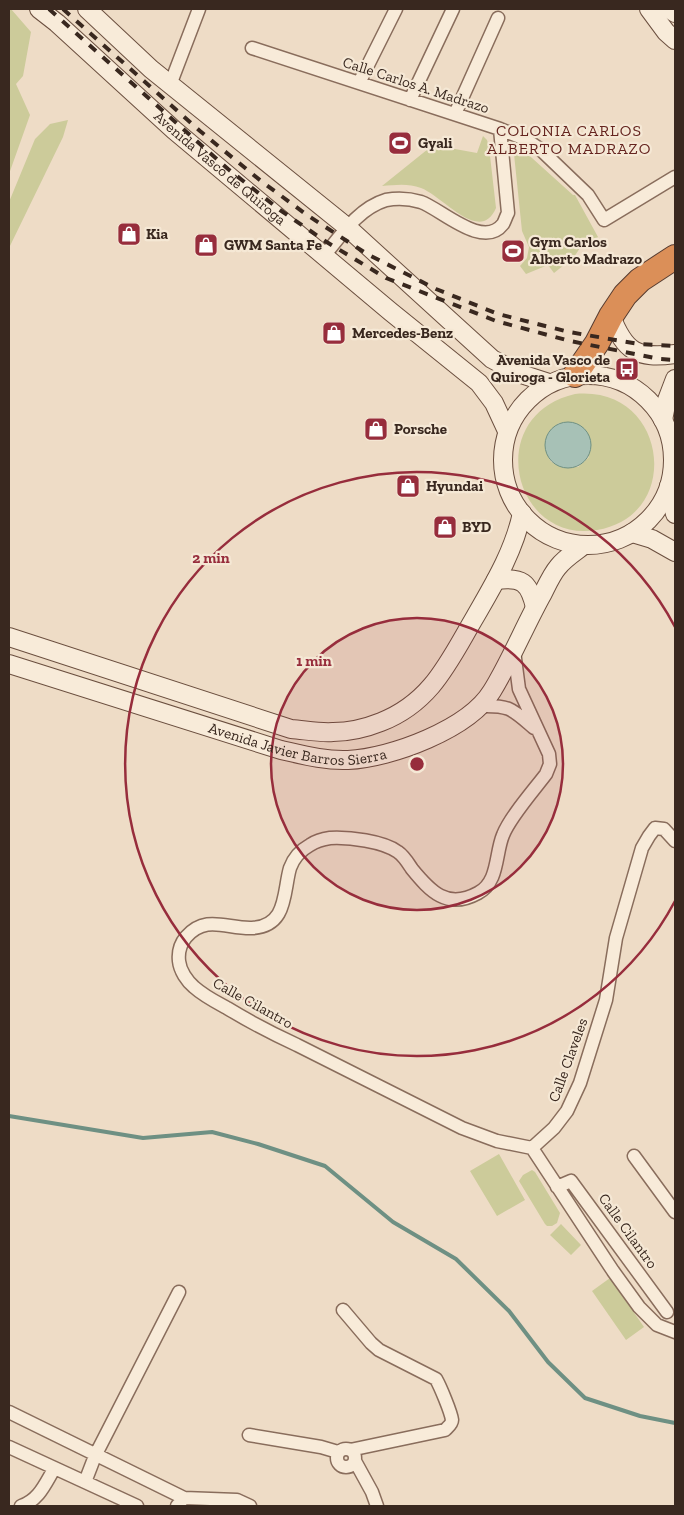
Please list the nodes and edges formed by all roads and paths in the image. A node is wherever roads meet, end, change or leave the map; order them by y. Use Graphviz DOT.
graph roads {
  1 [pos="39,9"];
  2 [pos="87,9"];
  3 [pos="199,9"];
  4 [pos="396,9"];
  5 [pos="452,9"];
  6 [pos="649,9"];
  7 [pos="669,9"];
  8 [pos="675,12"];
  9 [pos="498,18"];
  10 [pos="675,40"];
  11 [pos="252,48"];
  12 [pos="360,83"];
  13 [pos="170,85"];
  14 [pos="410,100"];
  15 [pos="455,114"];
  16 [pos="500,129"];
  17 [pos="675,177"];
  18 [pos="347,227"];
  19 [pos="324,256"];
  20 [pos="675,257"];
  21 [pos="611,316"];
  22 [pos="675,354"];
  23 [pos="575,375"];
  24 [pos="675,379"];
  25 [pos="550,383"];
  26 [pos="663,420"];
  27 [pos="507,432"];
  28 [pos="669,486"];
  29 [pos="522,513"];
  30 [pos="675,514"];
  31 [pos="632,533"];
  32 [pos="584,545"];
  33 [pos="675,552"];
  34 [pos="496,580"];
  35 [pos="535,607"];
  36 [pos="9,637"];
  37 [pos="513,650"];
  38 [pos="9,664"];
  39 [pos="480,706"];
  40 [pos="538,731"];
  41 [pos="675,841"];
  42 [pos="532,1148"];
  43 [pos="634,1156"];
  44 [pos="557,1187"];
  45 [pos="675,1212"];
  46 [pos="179,1292"];
  47 [pos="675,1302"];
  48 [pos="343,1310"];
  49 [pos="667,1312"];
  50 [pos="657,1325"];
  51 [pos="675,1332"];
  52 [pos="9,1412"];
  53 [pos="249,1435"];
  54 [pos="9,1447"];
  55 [pos="348,1454"];
  56 [pos="96,1456"];
  57 [pos="54,1469"];
  58 [pos="85,1482"];
  59 [pos="180,1502"];
  60 [pos="9,1505"];
  61 [pos="12,1506"];
  62 [pos="21,1506"];
  63 [pos="136,1506"];
  64 [pos="250,1506"];
  65 [pos="376,1506"];
  1 -- 19 [label="main road, Avenida Vasco de Quiroga"];
  2 -- 13 [label="main road, Avenida Vasco de Quiroga"];
  3 -- 13 [label="street"];
  4 -- 12 [label="street"];
  5 -- 14 [label="street"];
  6 -- 10 [label="main road"];
  7 -- 8 [label="main road"];
  9 -- 15 [label="street"];
  11 -- 12 [label="street, Calle Carlos A. Madrazo"];
  12 -- 14 [label="street, Calle Carlos A. Madrazo"];
  13 -- 18 [label="main road, Avenida Vasco de Quiroga"];
  14 -- 15 [label="street, Calle Carlos A. Madrazo"];
  15 -- 16 [label="street, Calle Carlos A. Madrazo"];
  16 -- 17 [label="street, Calle Carlos A. Madrazo"];
  16 -- 18 [label="street"];
  18 -- 19 [label="street"];
  18 -- 25 [label="main road, Avenida Vasco de Quiroga"];
  19 -- 27 [label="main road, Avenida Vasco de Quiroga"];
  20 -- 21 [label="highway"];
  21 -- 22 [label="main road"];
  21 -- 23 [label="highway"];
  23 -- 25 [label="main road"];
  23 -- 26 [label="main road"];
  24 -- 26 [label="main road"];
  25 -- 27 [label="main road"];
  26 -- 28 [label="main road"];
  27 -- 29 [label="main road"];
  28 -- 30 [label="main road"];
  28 -- 31 [label="main road"];
  29 -- 32 [label="main road"];
  29 -- 34 [label="main road, Avenida Javier Barros Sierra"];
  31 -- 32 [label="main road"];
  31 -- 33 [label="main road"];
  32 -- 35 [label="main road, Avenida Javier Barros Sierra"];
  34 -- 35 [label="main road"];
  34 -- 36 [label="main road, Avenida Javier Barros Sierra"];
  35 -- 37 [label="main road, Avenida Javier Barros Sierra"];
  37 -- 39 [label="main road, Avenida Javier Barros Sierra"];
  37 -- 40 [label="street, Calle Cilantro"];
  38 -- 39 [label="main road, Avenida Javier Barros Sierra"];
  39 -- 40 [label="street, Calle Cilantro"];
  40 -- 42 [label="street, Calle Cilantro"];
  41 -- 42 [label="street, Calle Claveles"];
  42 -- 44 [label="street"];
  43 -- 45 [label="street"];
  44 -- 49 [label="street, Calle Cilantro"];
  44 -- 50 [label="street"];
  46 -- 56 [label="street"];
  47 -- 49 [label="street"];
  48 -- 55 [label="street"];
  49 -- 50 [label="street"];
  50 -- 51 [label="street"];
  52 -- 56 [label="street"];
  53 -- 55 [label="street"];
  54 -- 57 [label="street"];
  55 -- 65 [label="street"];
  56 -- 58 [label="street"];
  56 -- 59 [label="street"];
  57 -- 58 [label="street"];
  57 -- 62 [label="street"];
  58 -- 63 [label="street"];
  59 -- 64 [label="street"];
  60 -- 61 [label="street"];
}
